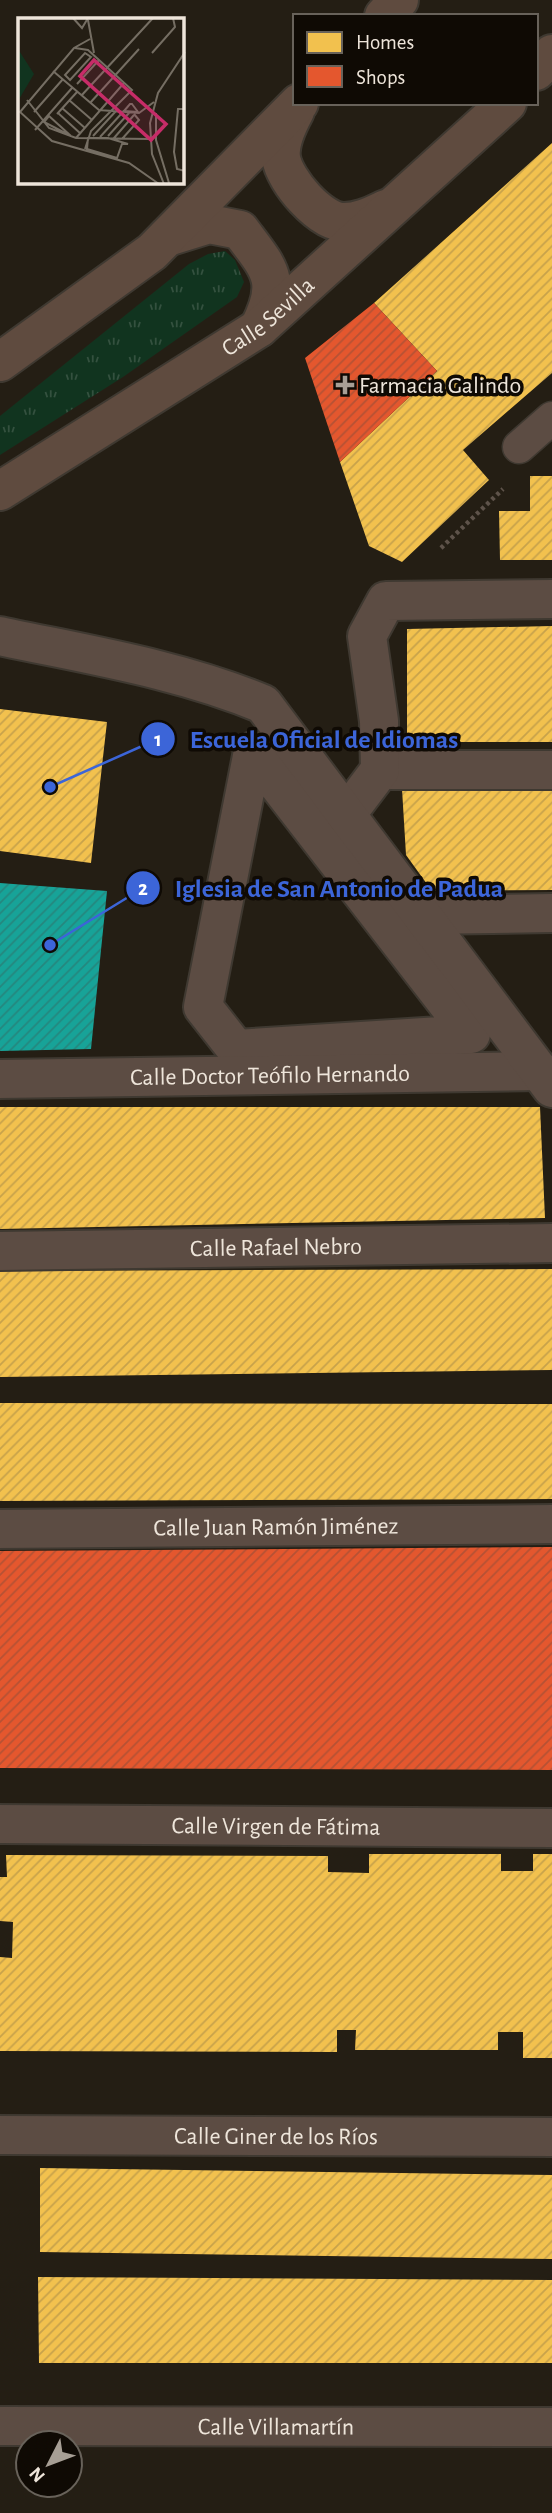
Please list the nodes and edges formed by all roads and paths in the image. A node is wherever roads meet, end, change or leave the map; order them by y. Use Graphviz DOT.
graph roads {
  1 [pos="399,0"];
  2 [pos="386,14"];
  3 [pos="552,54"];
  4 [pos="538,69"];
  5 [pos="297,105"];
  6 [pos="298,105"];
  7 [pos="505,105"];
  8 [pos="392,206"];
  9 [pos="167,237"];
  10 [pos="259,328"];
  11 [pos="0,362"];
  12 [pos="552,418"];
  13 [pos="519,447"];
  14 [pos="0,491"];
  15 [pos="552,599"];
  16 [pos="438,601"];
  17 [pos="0,636"];
  18 [pos="380,770"];
  19 [pos="552,770"];
  20 [pos="346,815"];
  21 [pos="552,913"];
  22 [pos="422,915"];
  23 [pos="471,1034"];
  24 [pos="542,1066"];
  25 [pos="0,1079"];
  26 [pos="552,1244"];
  27 [pos="0,1251"];
  28 [pos="552,1524"];
  29 [pos="0,1529"];
  30 [pos="0,1824"];
  31 [pos="552,1828"];
  32 [pos="0,2135"];
  33 [pos="552,2137"];
  34 [pos="0,2427"];
  35 [pos="552,2427"];
  1 -- 2 [label="main road"];
  3 -- 4 [label="main road"];
  5 -- 9 [label="main road"];
  6 -- 8 [label="main road"];
  7 -- 8 [label="main road, Calle Sevilla"];
  8 -- 10 [label="main road, Calle Sevilla"];
  9 -- 10 [label="main road"];
  9 -- 11 [label="main road"];
  10 -- 14 [label="main road, Calle Sevilla"];
  12 -- 13 [label="lane"];
  13 -- 16 [label="path"];
  15 -- 16 [label="street"];
  16 -- 18 [label="street"];
  17 -- 20 [label="street"];
  18 -- 19 [label="street"];
  18 -- 20 [label="street"];
  20 -- 22 [label="street"];
  21 -- 22 [label="street"];
  22 -- 24 [label="street"];
  23 -- 23 [label="street"];
  24 -- 25 [label="street, Calle Doctor Teófilo Hernando"];
  26 -- 27 [label="street, Calle Rafael Nebro"];
  28 -- 29 [label="street, Calle Juan Ramón Jiménez"];
  30 -- 31 [label="street, Calle Virgen de Fátima"];
  32 -- 33 [label="street, Calle Giner de los Ríos"];
  34 -- 35 [label="street, Calle Villamartín"];
}
